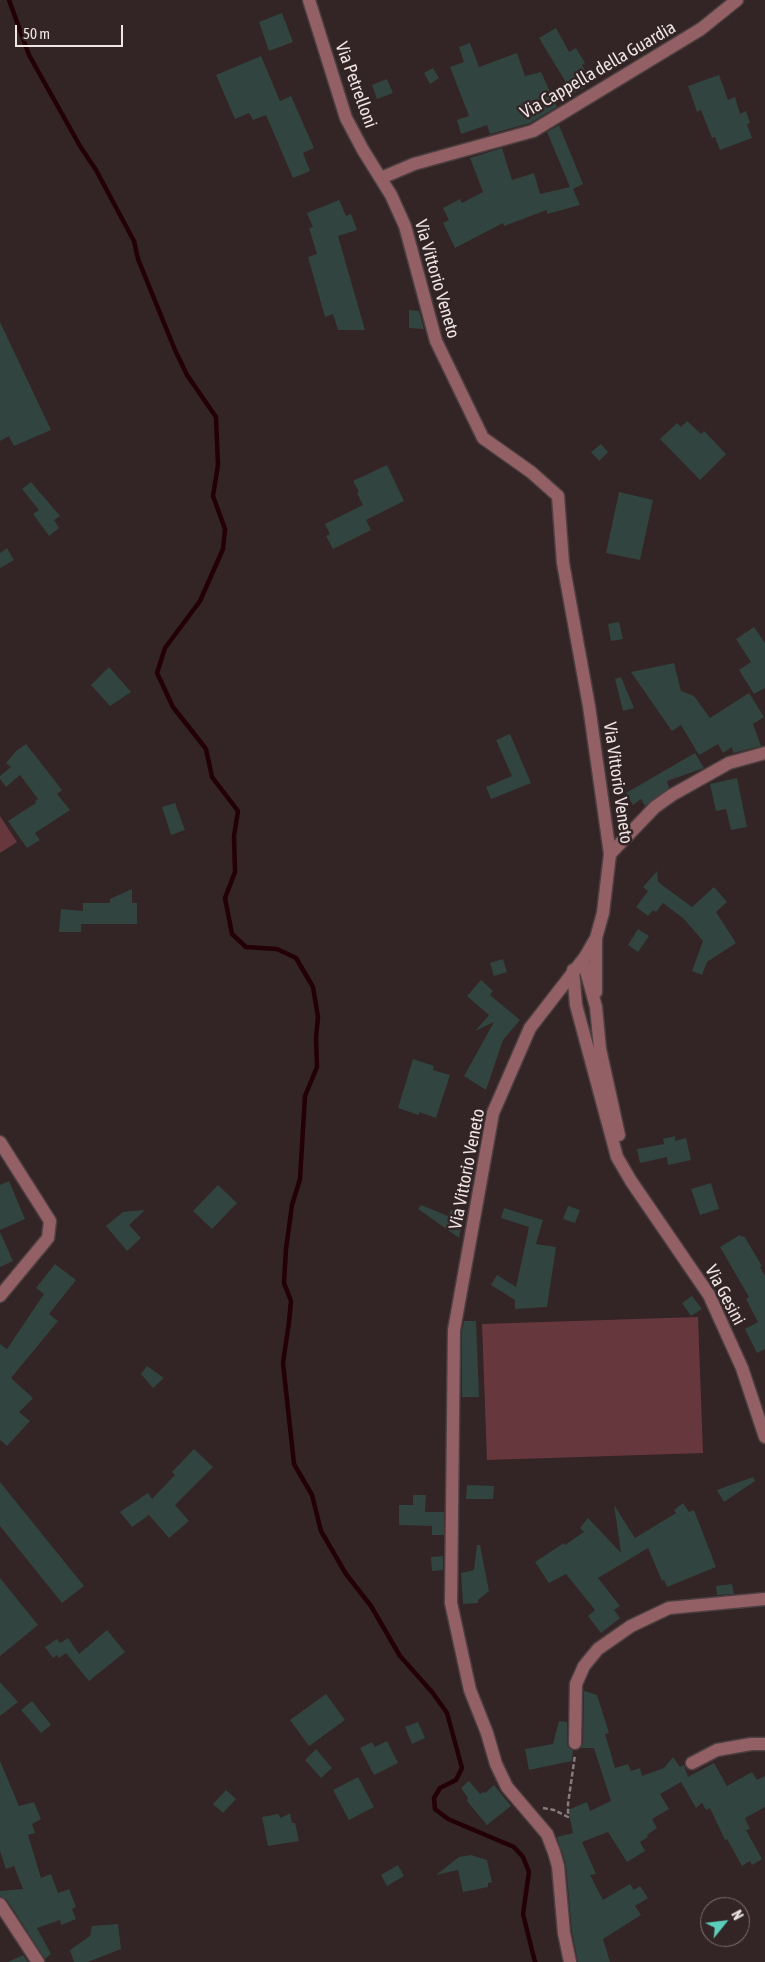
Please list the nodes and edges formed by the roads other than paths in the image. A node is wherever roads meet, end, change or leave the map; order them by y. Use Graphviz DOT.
graph roads {
  1 [pos="309,0"];
  2 [pos="737,0"];
  3 [pos="381,178"];
  4 [pos="765,752"];
  5 [pos="610,854"];
  6 [pos="596,938"];
  7 [pos="582,960"];
  8 [pos="573,970"];
  9 [pos="596,1006"];
  10 [pos="0,1142"];
  11 [pos="631,1181"];
  12 [pos="0,1296"];
  13 [pos="765,1437"];
  14 [pos="765,1599"];
  15 [pos="575,1743"];
  16 [pos="765,1744"];
  17 [pos="692,1763"];
  18 [pos="0,1904"];
  19 [pos="38,1962"];
  20 [pos="570,1962"];
  1 -- 3 [label="street, Via Petrelloni"];
  2 -- 3 [label="street, Via Cappella della Guardia"];
  3 -- 5 [label="street, Via Vittorio Veneto"];
  4 -- 5 [label="street"];
  5 -- 6 [label="street, Via Vittorio Veneto"];
  6 -- 7 [label="street, Via Vittorio Veneto"];
  6 -- 9 [label="street"];
  7 -- 8 [label="street, Via Vittorio Veneto"];
  7 -- 9 [label="street"];
  8 -- 11 [label="street"];
  8 -- 20 [label="street, Via Vittorio Veneto"];
  9 -- 11 [label="street"];
  10 -- 12 [label="street"];
  11 -- 13 [label="street, Via Gesini"];
  14 -- 15 [label="street"];
  16 -- 17 [label="street"];
  18 -- 19 [label="street"];
}
